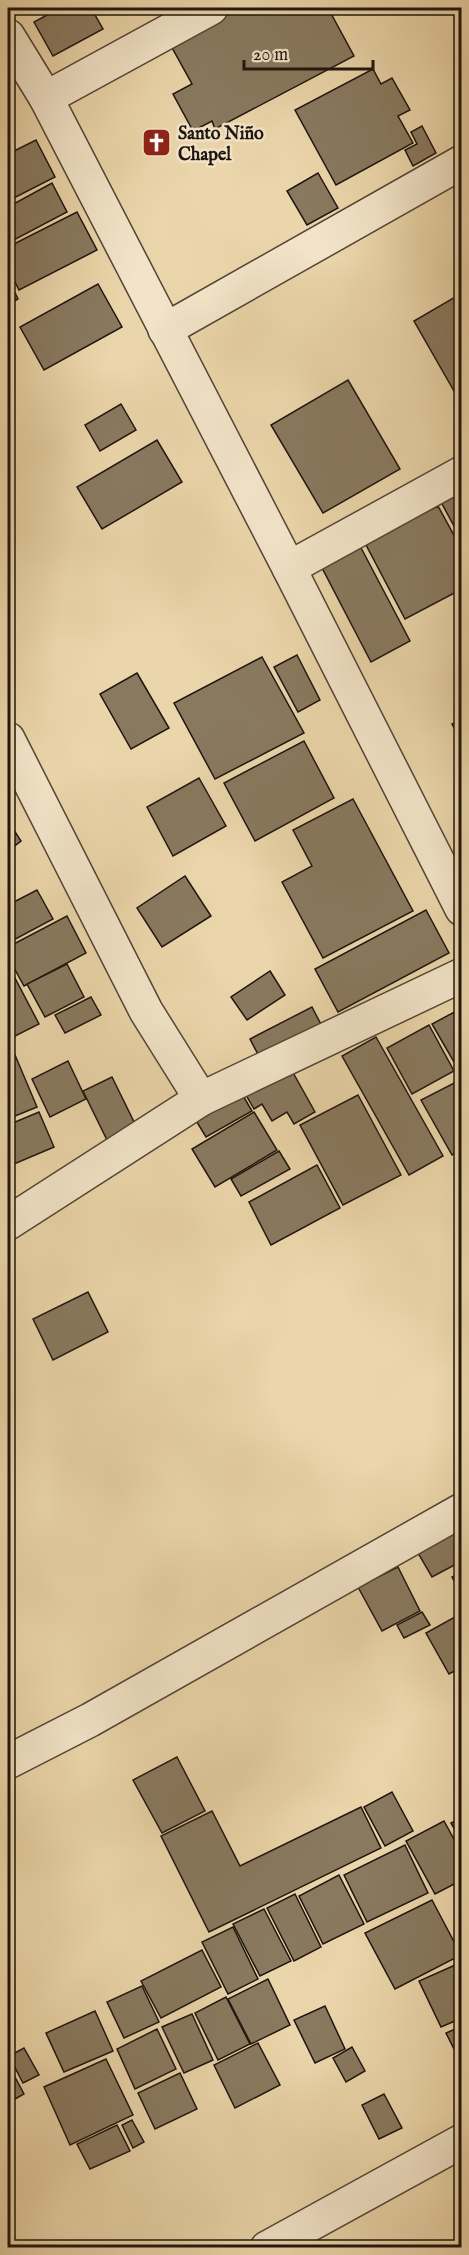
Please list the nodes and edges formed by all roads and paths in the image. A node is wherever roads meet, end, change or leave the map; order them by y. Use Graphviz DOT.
graph roads {
  1 [pos="211,8"];
  2 [pos="10,46"];
  3 [pos="46,98"];
  4 [pos="462,162"];
  5 [pos="165,330"];
  6 [pos="462,473"];
  7 [pos="289,568"];
  8 [pos="8,739"];
  9 [pos="462,909"];
  10 [pos="462,975"];
  11 [pos="201,1099"];
  12 [pos="8,1223"];
  13 [pos="462,1510"];
  14 [pos="8,1761"];
  15 [pos="462,2141"];
  16 [pos="267,2247"];
  1 -- 3 [label="street"];
  2 -- 3 [label="street"];
  3 -- 5 [label="street"];
  4 -- 5 [label="street"];
  5 -- 7 [label="street"];
  6 -- 7 [label="street"];
  7 -- 9 [label="street"];
  8 -- 11 [label="street"];
  10 -- 11 [label="street"];
  11 -- 12 [label="street"];
  13 -- 14 [label="street"];
  15 -- 16 [label="street"];
}
